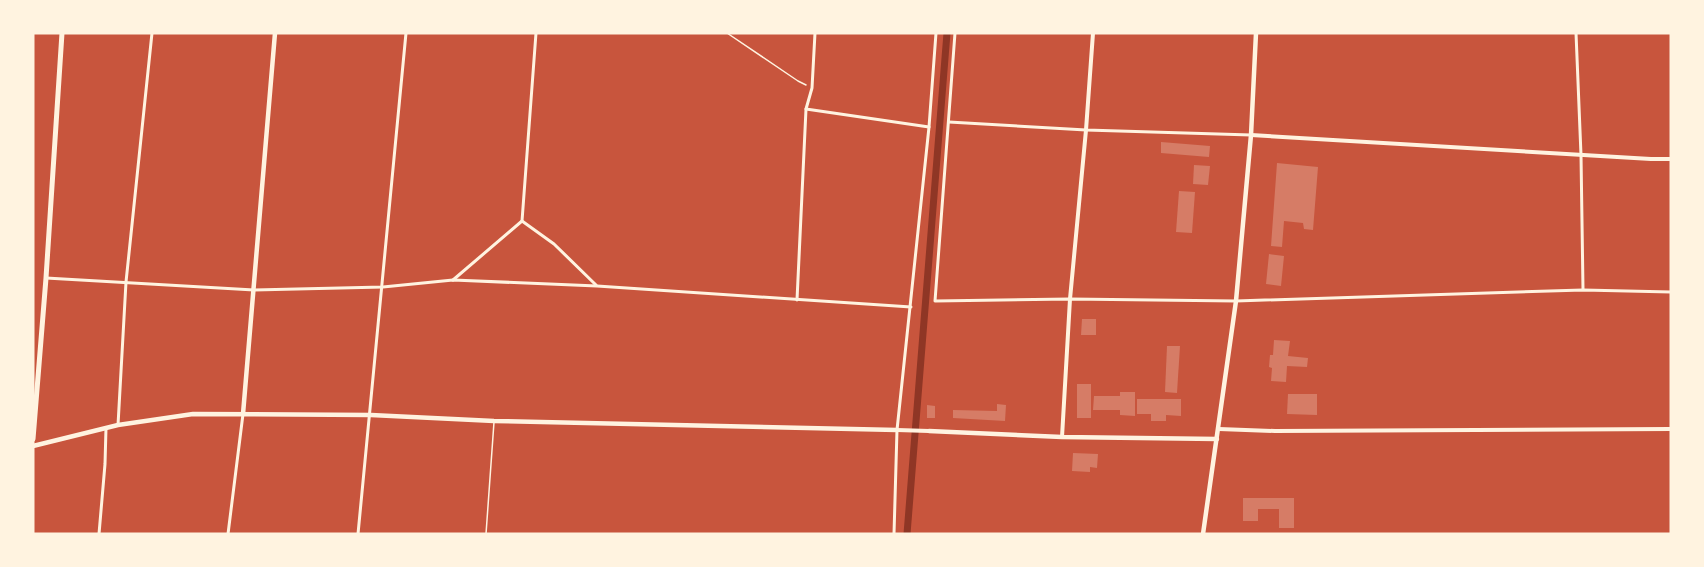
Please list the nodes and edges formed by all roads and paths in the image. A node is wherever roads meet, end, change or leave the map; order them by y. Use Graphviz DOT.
graph roads {
  1 [pos="62,33"];
  2 [pos="152,33"];
  3 [pos="275,33"];
  4 [pos="406,33"];
  5 [pos="536,33"];
  6 [pos="727,33"];
  7 [pos="814,33"];
  8 [pos="936,33"];
  9 [pos="955,33"];
  10 [pos="1093,33"];
  11 [pos="1256,33"];
  12 [pos="1576,33"];
  13 [pos="812,88"];
  14 [pos="806,109"];
  15 [pos="949,122"];
  16 [pos="929,128"];
  17 [pos="1086,130"];
  18 [pos="1251,135"];
  19 [pos="1581,155"];
  20 [pos="1671,159"];
  21 [pos="522,221"];
  22 [pos="46,278"];
  23 [pos="453,280"];
  24 [pos="126,282"];
  25 [pos="597,286"];
  26 [pos="383,287"];
  27 [pos="254,290"];
  28 [pos="1583,290"];
  29 [pos="1671,292"];
  30 [pos="1070,299"];
  31 [pos="797,300"];
  32 [pos="1236,301"];
  33 [pos="911,307"];
  34 [pos="243,414"];
  35 [pos="370,415"];
  36 [pos="494,421"];
  37 [pos="118,425"];
  38 [pos="106,428"];
  39 [pos="1219,429"];
  40 [pos="1671,429"];
  41 [pos="897,430"];
  42 [pos="929,431"];
  43 [pos="1062,437"];
  44 [pos="1217,438"];
  45 [pos="33,439"];
  46 [pos="33,446"];
  47 [pos="99,534"];
  48 [pos="228,534"];
  49 [pos="358,534"];
  50 [pos="486,534"];
  51 [pos="894,534"];
  52 [pos="1203,534"];
  1 -- 22 [label="main road"];
  2 -- 24 [label="street"];
  3 -- 27 [label="main road"];
  4 -- 26 [label="street"];
  5 -- 21 [label="street"];
  6 -- 13 [label="path"];
  7 -- 13 [label="street"];
  8 -- 16 [label="street"];
  9 -- 15 [label="street"];
  10 -- 17 [label="street"];
  11 -- 18 [label="main road"];
  12 -- 19 [label="street"];
  13 -- 14 [label="street"];
  14 -- 16 [label="street"];
  14 -- 31 [label="street"];
  15 -- 17 [label="street"];
  15 -- 30 [label="street"];
  16 -- 33 [label="street"];
  17 -- 18 [label="street"];
  17 -- 30 [label="street"];
  18 -- 19 [label="street"];
  18 -- 32 [label="main road"];
  19 -- 20 [label="street"];
  19 -- 28 [label="street"];
  21 -- 23 [label="street"];
  21 -- 25 [label="street"];
  22 -- 24 [label="street"];
  22 -- 45 [label="main road"];
  23 -- 25 [label="street"];
  23 -- 26 [label="street"];
  24 -- 27 [label="street"];
  24 -- 37 [label="street"];
  25 -- 31 [label="street"];
  26 -- 27 [label="street"];
  26 -- 35 [label="street"];
  27 -- 34 [label="main road"];
  28 -- 29 [label="street"];
  28 -- 32 [label="street"];
  30 -- 32 [label="street"];
  30 -- 43 [label="street"];
  31 -- 33 [label="street"];
  32 -- 39 [label="main road"];
  33 -- 41 [label="street"];
  34 -- 35 [label="main road"];
  34 -- 37 [label="main road"];
  34 -- 48 [label="street"];
  35 -- 36 [label="main road"];
  35 -- 49 [label="street"];
  36 -- 41 [label="main road"];
  36 -- 50 [label="lane"];
  37 -- 38 [label="main road"];
  38 -- 46 [label="main road"];
  38 -- 47 [label="street"];
  39 -- 40 [label="street"];
  39 -- 44 [label="main road"];
  41 -- 42 [label="street"];
  41 -- 51 [label="street"];
  42 -- 43 [label="main road"];
  43 -- 44 [label="main road"];
  44 -- 52 [label="main road"];
}
